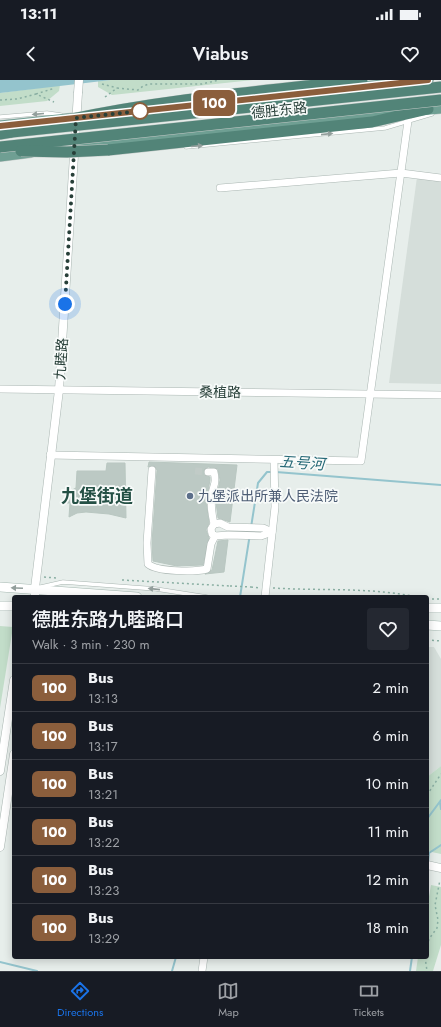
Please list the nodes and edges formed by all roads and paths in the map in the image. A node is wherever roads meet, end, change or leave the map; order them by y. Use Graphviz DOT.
graph roads {
  1 [pos="78,80"];
  2 [pos="219,80"];
  3 [pos="362,80"];
  4 [pos="428,80"];
  5 [pos="102,84"];
  6 [pos="441,87"];
  7 [pos="55,88"];
  8 [pos="117,88"];
  9 [pos="36,94"];
  10 [pos="104,97"];
  11 [pos="0,100"];
  12 [pos="441,100"];
  13 [pos="54,102"];
  14 [pos="441,108"];
  15 [pos="428,109"];
  16 [pos="441,111"];
  17 [pos="0,117"];
  18 [pos="76,118"];
  19 [pos="408,121"];
  20 [pos="0,126"];
  21 [pos="12,132"];
  22 [pos="0,134"];
  23 [pos="75,147"];
  24 [pos="0,148"];
  25 [pos="0,156"];
  26 [pos="401,174"];
  27 [pos="441,178"];
  28 [pos="220,188"];
  29 [pos="0,389"];
  30 [pos="59,390"];
  31 [pos="370,394"];
  32 [pos="441,395"];
  33 [pos="50,455"];
  34 [pos="274,460"];
  35 [pos="152,470"];
  36 [pos="208,472"];
  37 [pos="214,524"];
  38 [pos="245,531"];
  39 [pos="272,532"];
  40 [pos="215,536"];
  41 [pos="230,586"];
  42 [pos="0,587"];
  43 [pos="266,588"];
  44 [pos="35,593"];
  45 [pos="100,595"];
  46 [pos="194,595"];
  47 [pos="265,595"];
  48 [pos="408,595"];
  49 [pos="429,599"];
  50 [pos="441,599"];
  51 [pos="0,606"];
  52 [pos="12,606"];
  53 [pos="429,608"];
  54 [pos="441,608"];
  55 [pos="429,625"];
  56 [pos="441,626"];
  57 [pos="429,640"];
  58 [pos="441,641"];
  59 [pos="12,693"];
  60 [pos="0,771"];
  61 [pos="12,774"];
  62 [pos="441,774"];
  63 [pos="429,792"];
  64 [pos="0,847"];
  65 [pos="440,880"];
  66 [pos="429,939"];
  67 [pos="204,959"];
  68 [pos="425,959"];
  69 [pos="202,971"];
  70 [pos="427,971"];
  1 -- 18 [label="street, 九睦路, bridge"];
  2 -- 8 [label="path"];
  3 -- 21 [label="highway, bridge"];
  4 -- 18 [label="main road, 德胜东路"];
  5 -- 8 [label="path"];
  6 -- 21 [label="highway, bridge"];
  7 -- 9 [label="path"];
  8 -- 10 [label="path"];
  9 -- 11 [label="path"];
  9 -- 13 [label="path"];
  12 -- 24 [label="highway, bridge"];
  14 -- 15 [label="main road, 德胜东路"];
  15 -- 23 [label="main road, 德胜东路"];
  15 -- 24 [label="highway, bridge"];
  16 -- 19 [label="lane"];
  18 -- 17 [label="lane, one-way"];
  18 -- 20 [label="main road, 德胜东路"];
  18 -- 23 [label="street, 九睦路"];
  23 -- 19 [label="lane, one-way"];
  19 -- 26 [label="street"];
  21 -- 22 [label="highway"];
  23 -- 25 [label="main road, 德胜东路"];
  23 -- 30 [label="street, 九睦路"];
  26 -- 27 [label="street"];
  26 -- 28 [label="street"];
  26 -- 31 [label="street"];
  29 -- 30 [label="street, 桑植路"];
  30 -- 31 [label="street, 桑植路"];
  30 -- 33 [label="street, 九睦路"];
  31 -- 32 [label="street, 桑植路"];
  31 -- 34 [label="street"];
  33 -- 34 [label="street"];
  33 -- 44 [label="street, 九睦路"];
  34 -- 39 [label="street"];
  35 -- 40 [label="street"];
  36 -- 37 [label="street"];
  37 -- 38 [label="street"];
  37 -- 40 [label="street"];
  38 -- 39 [label="street"];
  38 -- 40 [label="street"];
  39 -- 43 [label="street"];
  41 -- 43 [label="path, bridge"];
  44 -- 42 [label="main road, one-way"];
  43 -- 47 [label="street"];
  43 -- 48 [label="path"];
  44 -- 45 [label="main road"];
  46 -- 44 [label="lane, one-way"];
  49 -- 50 [label="path"];
  51 -- 52 [label="main road"];
  53 -- 54 [label="main road"];
  55 -- 56 [label="main road"];
  57 -- 58 [label="path"];
  59 -- 60 [label="street"];
  61 -- 64 [label="street"];
  62 -- 63 [label="path"];
  65 -- 66 [label="path"];
  67 -- 69 [label="street"];
  68 -- 70 [label="path"];
}
